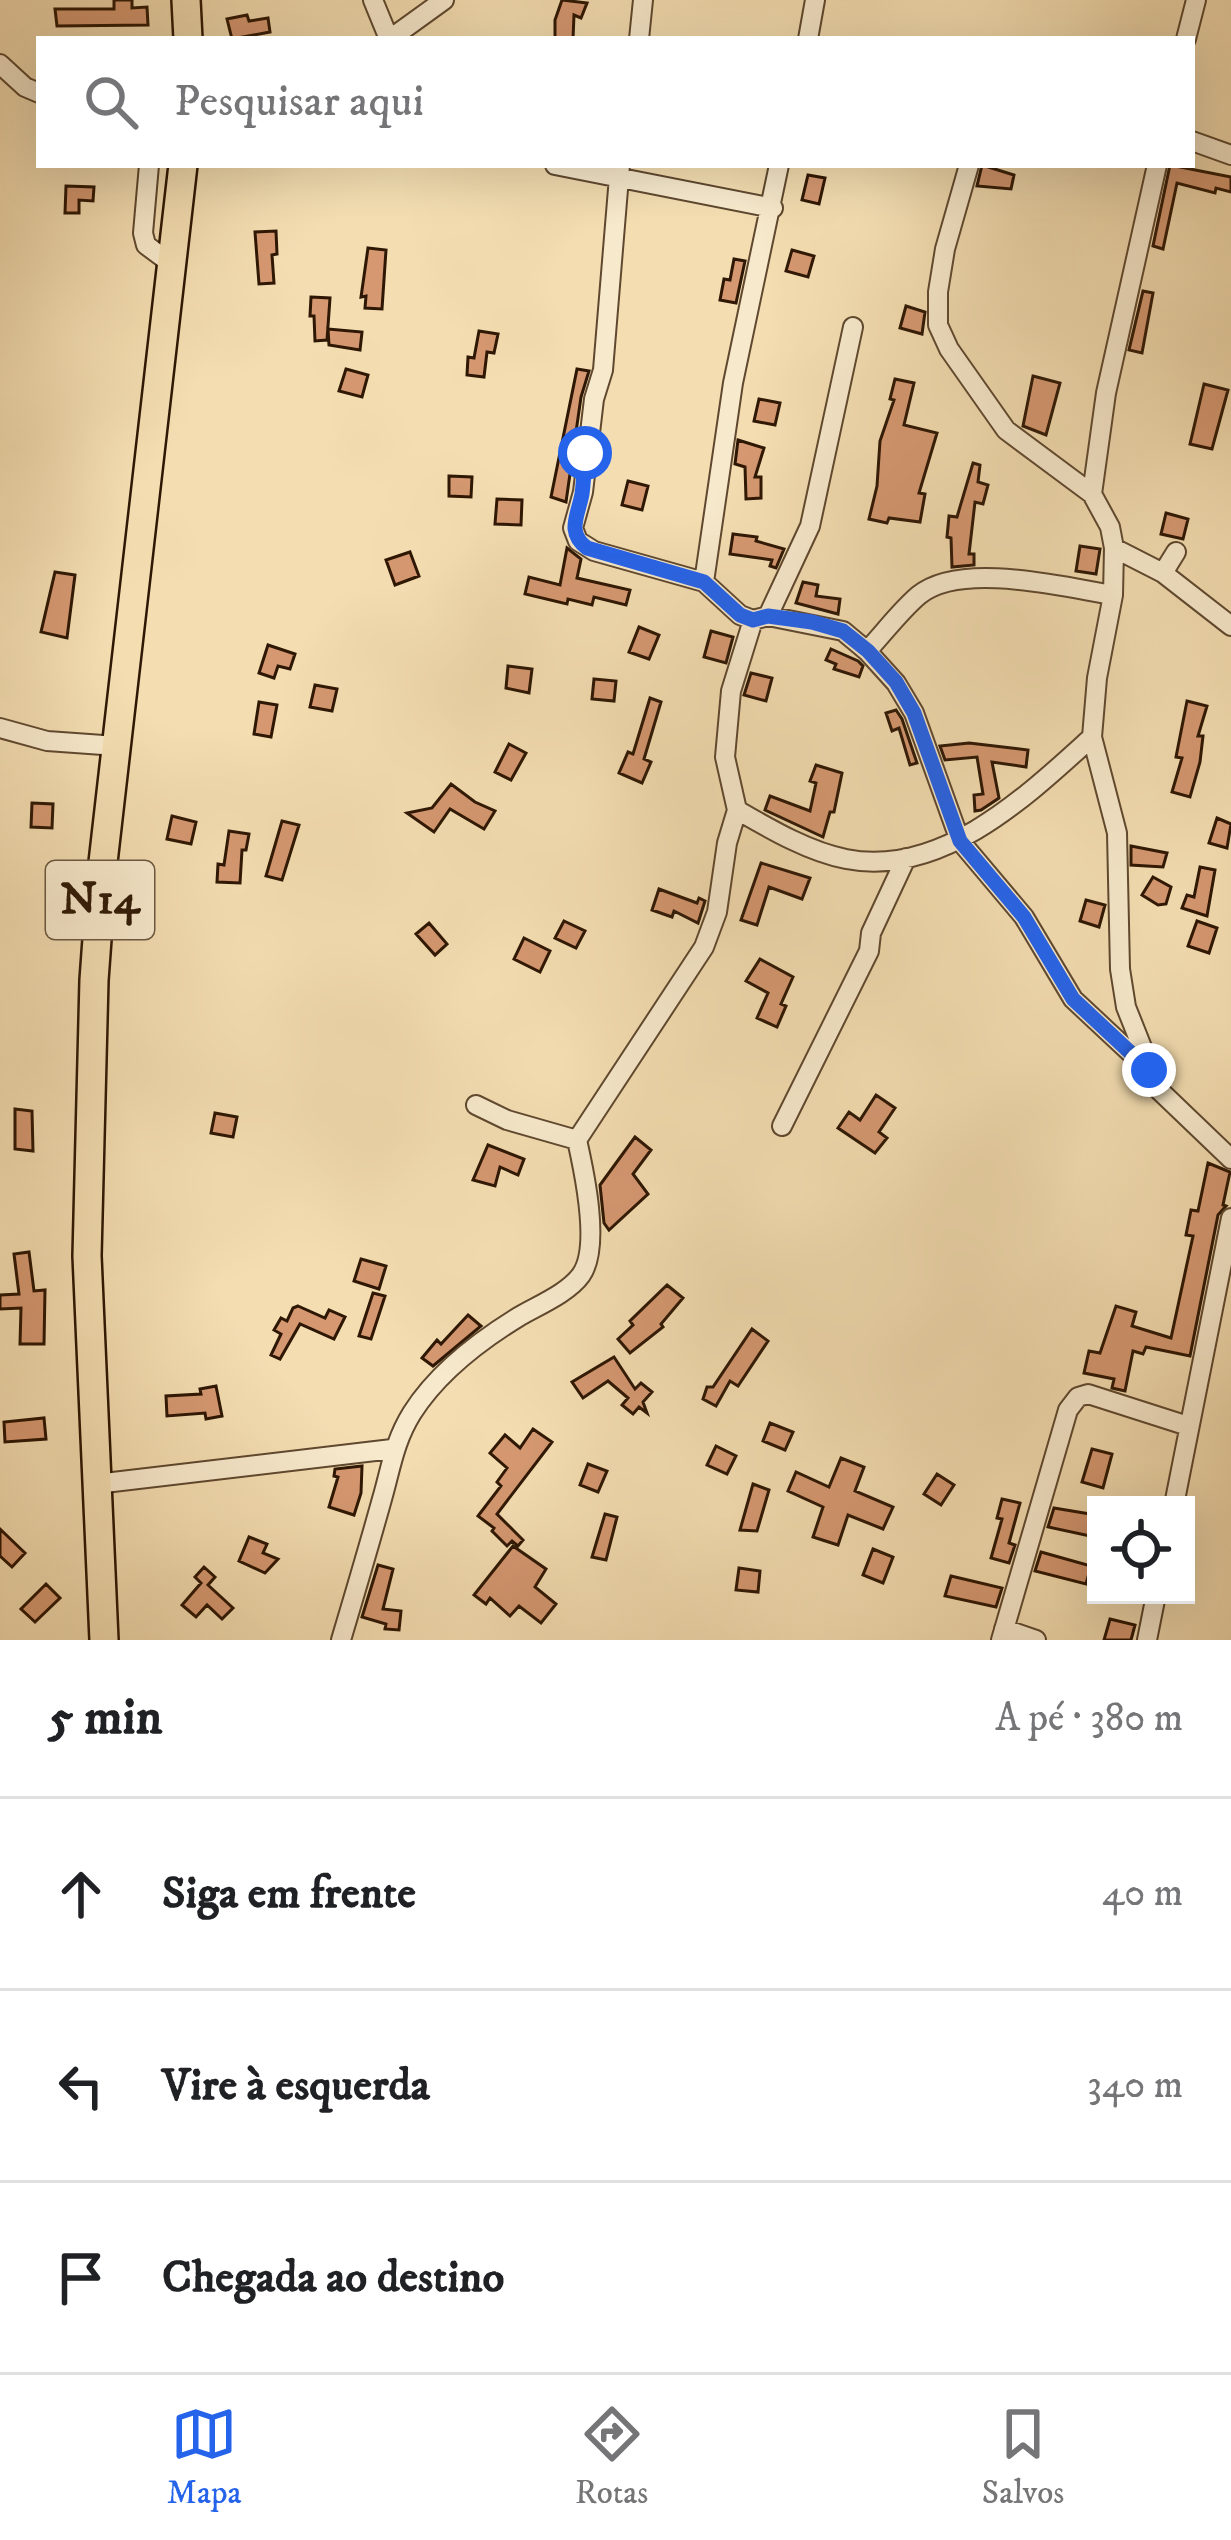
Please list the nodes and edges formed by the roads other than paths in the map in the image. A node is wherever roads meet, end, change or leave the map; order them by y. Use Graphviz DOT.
graph roads {
  1 [pos="186,0"];
  2 [pos="373,0"];
  3 [pos="444,0"];
  4 [pos="643,0"];
  5 [pos="815,0"];
  6 [pos="1196,0"];
  7 [pos="188,36"];
  8 [pos="388,36"];
  9 [pos="393,36"];
  10 [pos="639,36"];
  11 [pos="809,36"];
  12 [pos="1187,36"];
  13 [pos="0,64"];
  14 [pos="36,92"];
  15 [pos="1195,142"];
  16 [pos="1231,154"];
  17 [pos="149,168"];
  18 [pos="183,168"];
  19 [pos="779,168"];
  20 [pos="968,168"];
  21 [pos="1156,168"];
  22 [pos="620,170"];
  23 [pos="773,208"];
  24 [pos="173,265"];
  25 [pos="853,327"];
  26 [pos="1091,494"];
  27 [pos="1114,548"];
  28 [pos="1176,552"];
  29 [pos="1163,573"];
  30 [pos="704,582"];
  31 [pos="1113,595"];
  32 [pos="760,618"];
  33 [pos="1231,626"];
  34 [pos="868,651"];
  35 [pos="0,728"];
  36 [pos="1092,737"];
  37 [pos="117,746"];
  38 [pos="737,810"];
  39 [pos="960,841"];
  40 [pos="906,859"];
  41 [pos="1149,1070"];
  42 [pos="476,1105"];
  43 [pos="782,1126"];
  44 [pos="577,1140"];
  45 [pos="1231,1160"];
  46 [pos="1231,1218"];
  47 [pos="1188,1426"];
  48 [pos="392,1449"];
  49 [pos="96,1484"];
  50 [pos="1176,1496"];
  51 [pos="1154,1604"];
  52 [pos="1002,1635"];
  53 [pos="104,1640"];
  54 [pos="341,1640"];
  55 [pos="1036,1640"];
  56 [pos="1147,1640"];
  1 -- 7 [label="main road"];
  2 -- 8 [label="street"];
  3 -- 9 [label="street"];
  4 -- 10 [label="street"];
  5 -- 11 [label="street"];
  6 -- 12 [label="street"];
  13 -- 14 [label="street"];
  15 -- 16 [label="street"];
  17 -- 24 [label="street"];
  18 -- 24 [label="main road, N14"];
  19 -- 23 [label="street"];
  20 -- 26 [label="street"];
  21 -- 26 [label="street"];
  22 -- 23 [label="street"];
  22 -- 30 [label="street"];
  23 -- 30 [label="street"];
  24 -- 37 [label="main road, N14"];
  25 -- 32 [label="street"];
  26 -- 27 [label="street"];
  27 -- 29 [label="street"];
  27 -- 31 [label="street"];
  28 -- 29 [label="street"];
  29 -- 33 [label="street"];
  30 -- 32 [label="street"];
  31 -- 34 [label="street"];
  31 -- 36 [label="street"];
  32 -- 34 [label="street"];
  32 -- 38 [label="street"];
  34 -- 39 [label="street"];
  35 -- 37 [label="street"];
  36 -- 39 [label="street"];
  36 -- 41 [label="street"];
  37 -- 49 [label="main road, N14"];
  38 -- 40 [label="street"];
  38 -- 44 [label="street"];
  39 -- 40 [label="street"];
  39 -- 41 [label="street"];
  40 -- 43 [label="street"];
  41 -- 45 [label="street"];
  42 -- 44 [label="street"];
  44 -- 48 [label="street"];
  46 -- 47 [label="street"];
  47 -- 50 [label="street"];
  47 -- 52 [label="street"];
  48 -- 49 [label="street"];
  48 -- 54 [label="street"];
  49 -- 53 [label="main road, N14"];
  51 -- 56 [label="street"];
  52 -- 55 [label="street"];
}
